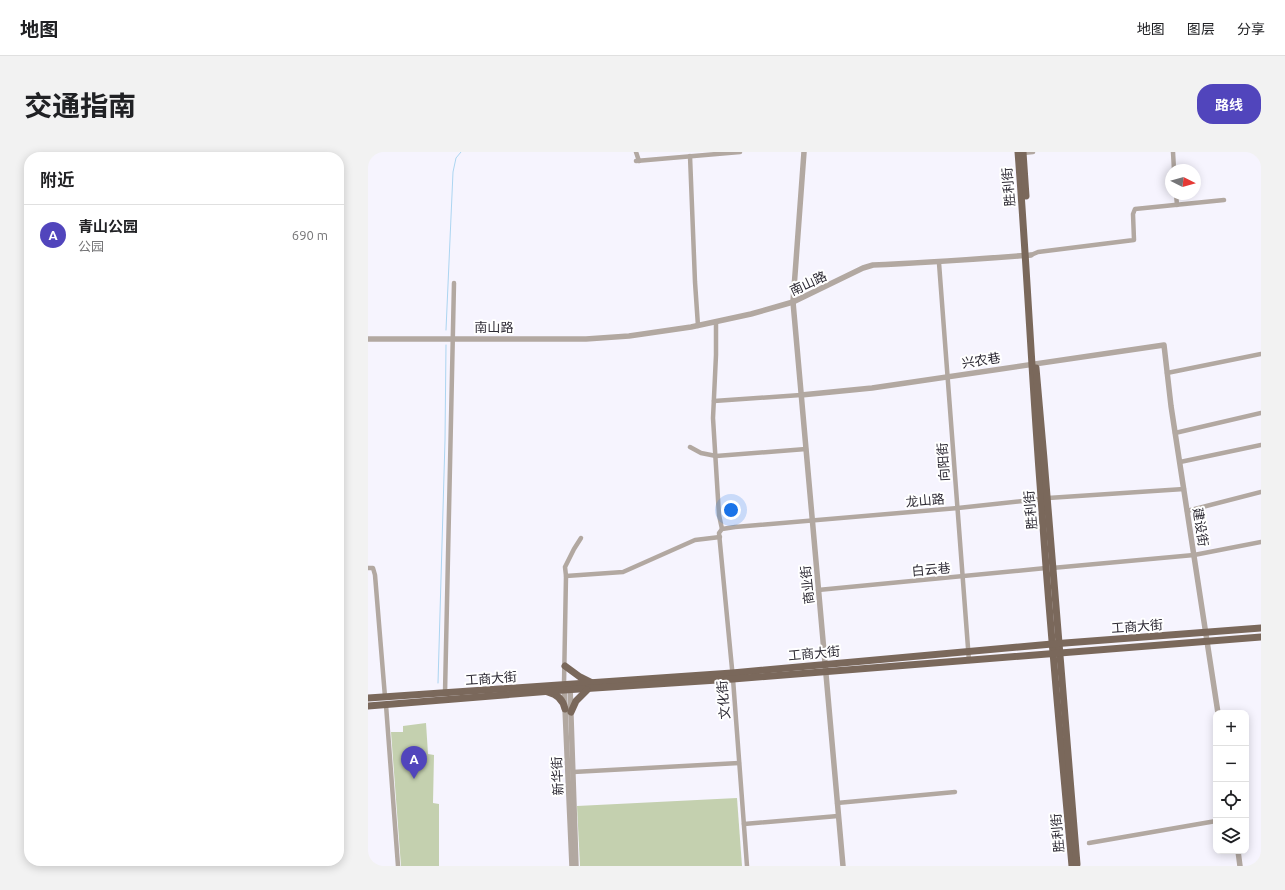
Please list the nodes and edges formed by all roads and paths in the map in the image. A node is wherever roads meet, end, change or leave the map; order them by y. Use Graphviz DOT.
graph roads {
  1 [pos="636,152"];
  2 [pos="740,152"];
  3 [pos="804,152"];
  4 [pos="1021,152"];
  5 [pos="1033,152"];
  6 [pos="1173,152"];
  7 [pos="690,156"];
  8 [pos="1174,164"];
  9 [pos="1177,200"];
  10 [pos="1224,200"];
  11 [pos="1177,205"];
  12 [pos="1028,255"];
  13 [pos="940,262"];
  14 [pos="454,283"];
  15 [pos="793,302"];
  16 [pos="716,322"];
  17 [pos="698,326"];
  18 [pos="453,338"];
  19 [pos="368,339"];
  20 [pos="1164,344"];
  21 [pos="1261,354"];
  22 [pos="1034,363"];
  23 [pos="1167,373"];
  24 [pos="948,376"];
  25 [pos="801,395"];
  26 [pos="714,401"];
  27 [pos="1261,413"];
  28 [pos="1176,433"];
  29 [pos="1261,445"];
  30 [pos="690,447"];
  31 [pos="806,449"];
  32 [pos="716,456"];
  33 [pos="1180,462"];
  34 [pos="1184,489"];
  35 [pos="1261,492"];
  36 [pos="1044,499"];
  37 [pos="958,508"];
  38 [pos="1187,511"];
  39 [pos="811,521"];
  40 [pos="720,533"];
  41 [pos="581,538"];
  42 [pos="1261,542"];
  43 [pos="1194,555"];
  44 [pos="368,568"];
  45 [pos="1050,568"];
  46 [pos="566,576"];
  47 [pos="963,577"];
  48 [pos="818,590"];
  49 [pos="1261,628"];
  50 [pos="1206,633"];
  51 [pos="1261,636"];
  52 [pos="1207,641"];
  53 [pos="1056,644"];
  54 [pos="969,652"];
  55 [pos="1056,653"];
  56 [pos="969,660"];
  57 [pos="565,666"];
  58 [pos="826,668"];
  59 [pos="732,676"];
  60 [pos="594,683"];
  61 [pos="567,687"];
  62 [pos="587,690"];
  63 [pos="546,692"];
  64 [pos="445,693"];
  65 [pos="385,697"];
  66 [pos="368,698"];
  67 [pos="386,705"];
  68 [pos="368,706"];
  69 [pos="1218,710"];
  70 [pos="568,711"];
  71 [pos="739,763"];
  72 [pos="573,772"];
  73 [pos="955,792"];
  74 [pos="837,803"];
  75 [pos="838,816"];
  76 [pos="1213,822"];
  77 [pos="744,824"];
  78 [pos="1089,843"];
  79 [pos="1238,854"];
  80 [pos="398,866"];
  81 [pos="572,866"];
  82 [pos="576,866"];
  83 [pos="747,866"];
  84 [pos="842,866"];
  85 [pos="1072,866"];
  86 [pos="1077,866"];
  87 [pos="1240,866"];
  1 -- 7 [label="street"];
  2 -- 7 [label="street"];
  3 -- 15 [label="street, 商业街"];
  4 -- 5 [label="street"];
  4 -- 12 [label="main road, 胜利街"];
  6 -- 8 [label="street"];
  7 -- 17 [label="street"];
  9 -- 11 [label="street"];
  10 -- 11 [label="street, 南山路"];
  11 -- 12 [label="street, 南山路"];
  12 -- 13 [label="street, 南山路"];
  12 -- 22 [label="main road, 胜利街"];
  13 -- 15 [label="street, 南山路"];
  13 -- 24 [label="street, 向阳街"];
  14 -- 18 [label="street"];
  15 -- 16 [label="street, 南山路"];
  15 -- 25 [label="street, 商业街"];
  16 -- 17 [label="street, 南山路"];
  16 -- 26 [label="street, 文化街"];
  17 -- 18 [label="street, 南山路"];
  18 -- 19 [label="street, 南山路"];
  18 -- 64 [label="street"];
  20 -- 22 [label="street, 兴农巷"];
  20 -- 23 [label="street, 建设街"];
  21 -- 23 [label="street"];
  22 -- 24 [label="street, 兴农巷"];
  22 -- 36 [label="main road, 胜利街"];
  23 -- 28 [label="street, 建设街"];
  24 -- 25 [label="street, 兴农巷"];
  24 -- 37 [label="street, 向阳街"];
  25 -- 26 [label="street"];
  25 -- 31 [label="street, 商业街"];
  26 -- 32 [label="street, 文化街"];
  27 -- 28 [label="street"];
  28 -- 33 [label="street, 建设街"];
  29 -- 33 [label="street"];
  30 -- 32 [label="street"];
  31 -- 32 [label="street"];
  31 -- 39 [label="street, 商业街"];
  32 -- 40 [label="street, 文化街"];
  33 -- 34 [label="street, 建设街"];
  34 -- 36 [label="street, 龙山路"];
  34 -- 38 [label="street, 建设街"];
  35 -- 38 [label="street"];
  36 -- 37 [label="street, 龙山路"];
  36 -- 45 [label="main road, 胜利街"];
  37 -- 39 [label="street, 龙山路"];
  37 -- 47 [label="street, 向阳街"];
  38 -- 43 [label="street, 建设街"];
  39 -- 40 [label="street, 龙山路"];
  39 -- 48 [label="street, 商业街"];
  40 -- 46 [label="street, 龙山路"];
  40 -- 59 [label="street, 文化街"];
  41 -- 46 [label="street"];
  42 -- 43 [label="street, 白云巷"];
  43 -- 45 [label="street, 白云巷"];
  43 -- 50 [label="street, 建设街"];
  44 -- 65 [label="street"];
  45 -- 47 [label="street, 白云巷"];
  45 -- 53 [label="main road, 胜利街"];
  46 -- 57 [label="street"];
  47 -- 48 [label="street, 白云巷"];
  47 -- 54 [label="street, 向阳街"];
  48 -- 58 [label="street, 商业街"];
  49 -- 50 [label="main road, 工商大街"];
  50 -- 52 [label="street, 建设街"];
  50 -- 53 [label="main road, 工商大街"];
  51 -- 52 [label="main road, 工商大街"];
  52 -- 55 [label="main road, 工商大街"];
  52 -- 69 [label="street, 建设街"];
  53 -- 54 [label="main road, 工商大街"];
  53 -- 55 [label="main road, 胜利街"];
  54 -- 56 [label="street, 向阳街"];
  54 -- 58 [label="main road, 工商大街"];
  55 -- 56 [label="main road, 工商大街"];
  55 -- 85 [label="main road, 胜利街"];
  55 -- 86 [label="main road, 胜利街"];
  56 -- 58 [label="main road, 工商大街"];
  57 -- 60 [label="main road"];
  57 -- 61 [label="street"];
  58 -- 59 [label="main road, 工商大街"];
  58 -- 74 [label="street, 商业街"];
  59 -- 60 [label="main road, 工商大街"];
  59 -- 62 [label="main road, 工商大街"];
  59 -- 71 [label="street, 文化街"];
  60 -- 61 [label="main road, 工商大街"];
  61 -- 62 [label="main road, 工商大街"];
  61 -- 63 [label="main road, 工商大街"];
  61 -- 64 [label="main road, 工商大街"];
  61 -- 70 [label="street, 新华街"];
  62 -- 70 [label="main road"];
  63 -- 67 [label="main road, 工商大街"];
  63 -- 70 [label="main road"];
  64 -- 65 [label="main road, 工商大街"];
  65 -- 66 [label="main road, 工商大街"];
  67 -- 68 [label="main road, 工商大街"];
  67 -- 80 [label="street"];
  70 -- 72 [label="street, 新华街"];
  70 -- 81 [label="street, 新华街"];
  71 -- 72 [label="street"];
  71 -- 77 [label="street, 文化街"];
  72 -- 82 [label="street, 新华街"];
  73 -- 74 [label="street"];
  74 -- 75 [label="street, 商业街"];
  75 -- 77 [label="street"];
  75 -- 84 [label="street, 商业街"];
  76 -- 78 [label="street"];
  77 -- 83 [label="street, 文化街"];
  79 -- 87 [label="street"];
}
